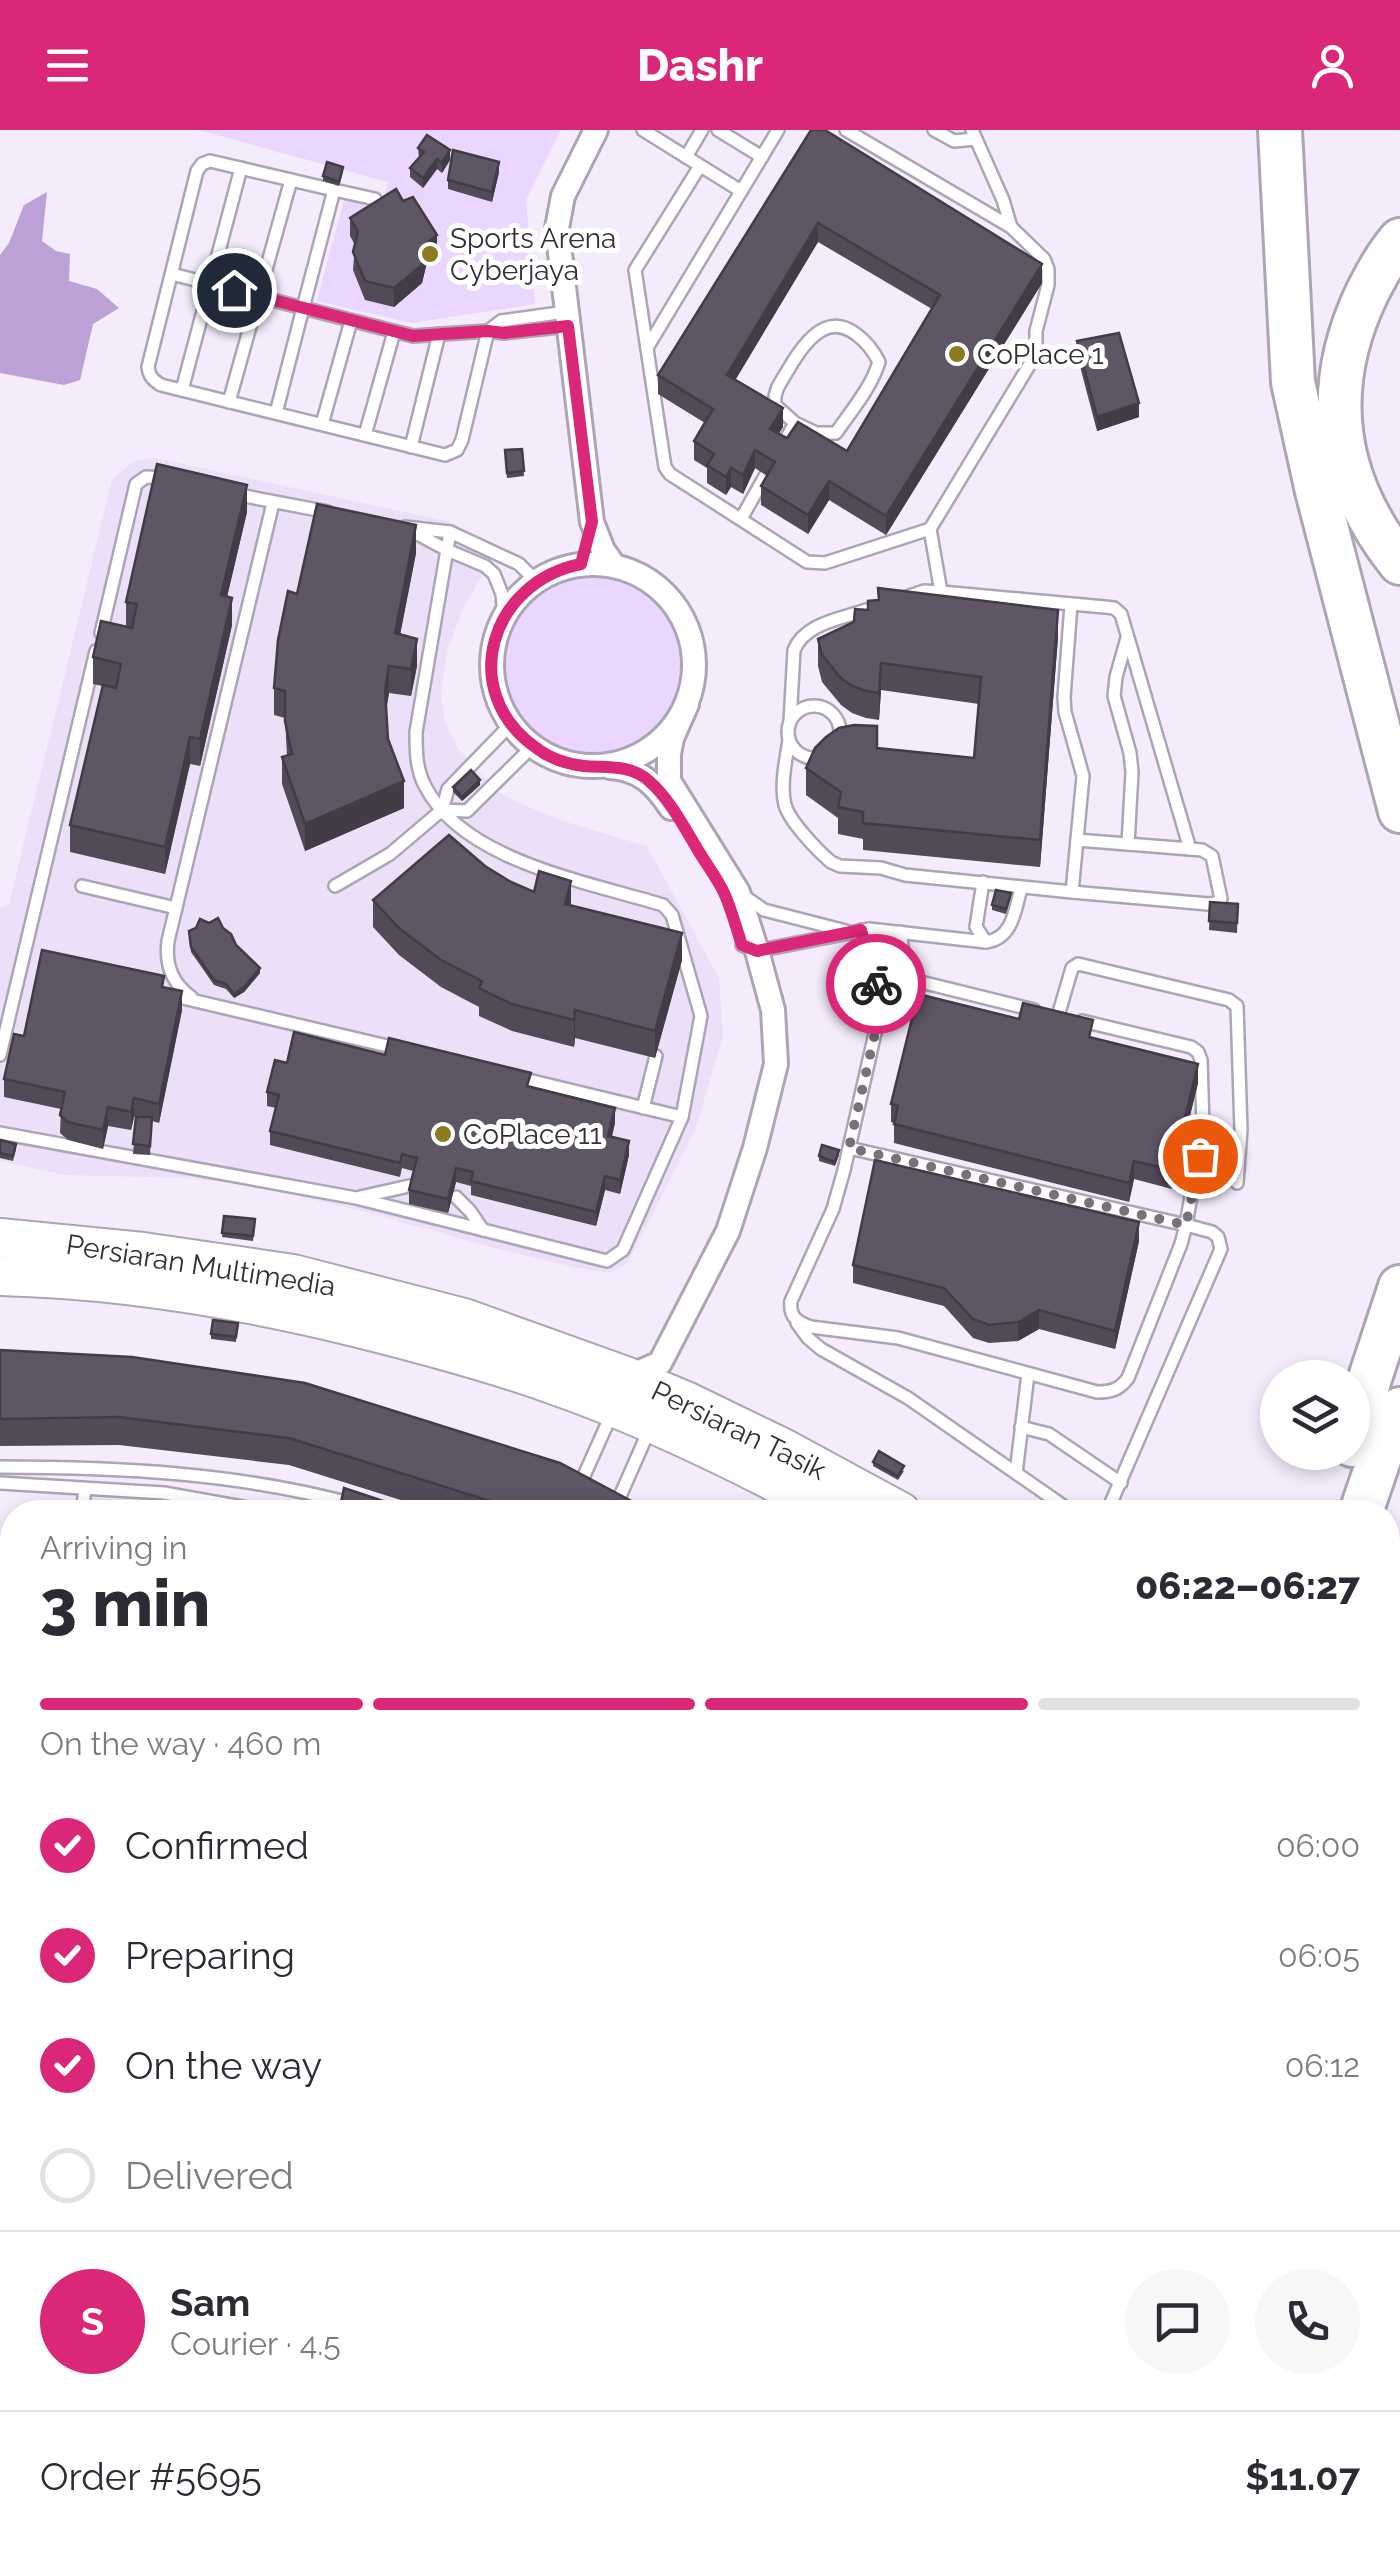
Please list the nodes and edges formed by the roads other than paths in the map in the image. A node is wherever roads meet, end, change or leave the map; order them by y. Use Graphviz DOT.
graph roads {
  1 [pos="596,130"];
  2 [pos="643,130"];
  3 [pos="702,130"];
  4 [pos="718,130"];
  5 [pos="778,130"];
  6 [pos="846,130"];
  7 [pos="934,130"];
  8 [pos="1280,130"];
  9 [pos="973,134"];
  10 [pos="686,157"];
  11 [pos="762,157"];
  12 [pos="700,166"];
  13 [pos="240,168"];
  14 [pos="290,180"];
  15 [pos="334,190"];
  16 [pos="741,191"];
  17 [pos="375,199"];
  18 [pos="1011,227"];
  19 [pos="1400,240"];
  20 [pos="172,274"];
  21 [pos="210,284"];
  22 [pos="258,296"];
  23 [pos="303,308"];
  24 [pos="567,319"];
  25 [pos="351,321"];
  26 [pos="488,331"];
  27 [pos="394,332"];
  28 [pos="439,334"];
  29 [pos="647,348"];
  30 [pos="182,390"];
  31 [pos="229,402"];
  32 [pos="276,413"];
  33 [pos="795,423"];
  34 [pos="322,424"];
  35 [pos="366,435"];
  36 [pos="411,447"];
  37 [pos="178,481"];
  38 [pos="216,490"];
  39 [pos="272,503"];
  40 [pos="339,514"];
  41 [pos="741,519"];
  42 [pos="592,522"];
  43 [pos="390,524"];
  44 [pos="406,528"];
  45 [pos="930,529"];
  46 [pos="450,532"];
  47 [pos="446,550"];
  48 [pos="1400,563"];
  49 [pos="581,564"];
  50 [pos="614,566"];
  51 [pos="536,581"];
  52 [pos="942,592"];
  53 [pos="895,600"];
  54 [pos="1071,604"];
  55 [pos="878,606"];
  56 [pos="504,617"];
  57 [pos="1128,634"];
  58 [pos="688,704"];
  59 [pos="790,722"];
  60 [pos="511,724"];
  61 [pos="789,740"];
  62 [pos="533,746"];
  63 [pos="596,766"];
  64 [pos="442,810"];
  65 [pos="1400,811"];
  66 [pos="1077,840"];
  67 [pos="1128,844"];
  68 [pos="1190,849"];
  69 [pos="983,882"];
  70 [pos="82,886"];
  71 [pos="335,886"];
  72 [pos="1021,888"];
  73 [pos="738,892"];
  74 [pos="1072,892"];
  75 [pos="176,908"];
  76 [pos="855,931"];
  77 [pos="900,932"];
  78 [pos="986,942"];
  79 [pos="750,948"];
  80 [pos="161,993"];
  81 [pos="197,1001"];
  82 [pos="1058,1016"];
  83 [pos="417,1053"];
  84 [pos="0,1056"];
  85 [pos="656,1056"];
  86 [pos="511,1076"];
  87 [pos="643,1108"];
  88 [pos="682,1117"];
  89 [pos="0,1133"];
  90 [pos="849,1148"];
  91 [pos="1237,1183"];
  92 [pos="409,1186"];
  93 [pos="356,1198"];
  94 [pos="456,1198"];
  95 [pos="1186,1225"];
  96 [pos="483,1230"];
  97 [pos="0,1238"];
  98 [pos="0,1276"];
  99 [pos="1400,1286"];
  100 [pos="798,1321"];
  101 [pos="1400,1360"];
  102 [pos="1028,1374"];
  103 [pos="644,1393"];
  104 [pos="1022,1427"];
  105 [pos="1372,1436"];
  106 [pos="0,1466"];
  107 [pos="1016,1473"];
  108 [pos="1121,1483"];
  109 [pos="0,1484"];
  110 [pos="580,1488"];
  111 [pos="85,1490"];
  112 [pos="84,1500"];
  113 [pos="204,1500"];
  114 [pos="336,1500"];
  115 [pos="618,1500"];
  116 [pos="808,1500"];
  117 [pos="879,1500"];
  118 [pos="1055,1500"];
  119 [pos="1113,1500"];
  120 [pos="1341,1500"];
  121 [pos="1362,1500"];
  1 -- 24 [label="street"];
  2 -- 10 [label="lane"];
  3 -- 10 [label="lane"];
  4 -- 11 [label="lane"];
  5 -- 11 [label="lane"];
  6 -- 18 [label="lane"];
  7 -- 9 [label="lane"];
  8 -- 65 [label="highway"];
  9 -- 18 [label="lane"];
  10 -- 12 [label="lane"];
  11 -- 16 [label="lane"];
  12 -- 16 [label="lane"];
  12 -- 29 [label="lane"];
  13 -- 14 [label="lane"];
  13 -- 20 [label="lane"];
  13 -- 21 [label="lane"];
  14 -- 15 [label="lane"];
  14 -- 22 [label="lane"];
  15 -- 17 [label="lane"];
  15 -- 23 [label="lane"];
  16 -- 29 [label="lane"];
  18 -- 45 [label="lane"];
  19 -- 48 [label="highway"];
  20 -- 21 [label="lane"];
  20 -- 30 [label="lane"];
  21 -- 22 [label="lane"];
  21 -- 30 [label="lane"];
  22 -- 23 [label="lane"];
  22 -- 31 [label="lane"];
  23 -- 25 [label="lane"];
  23 -- 32 [label="lane"];
  24 -- 26 [label="lane"];
  24 -- 42 [label="street"];
  25 -- 27 [label="lane"];
  25 -- 34 [label="lane"];
  26 -- 28 [label="lane"];
  26 -- 36 [label="lane"];
  27 -- 28 [label="lane"];
  27 -- 35 [label="lane"];
  28 -- 36 [label="lane"];
  29 -- 41 [label="lane"];
  30 -- 31 [label="lane"];
  31 -- 32 [label="lane"];
  32 -- 34 [label="lane"];
  33 -- 33 [label="lane"];
  33 -- 41 [label="lane"];
  34 -- 35 [label="lane"];
  35 -- 36 [label="lane"];
  37 -- 84 [label="lane"];
  38 -- 39 [label="lane"];
  39 -- 40 [label="lane"];
  39 -- 75 [label="lane"];
  41 -- 45 [label="lane"];
  42 -- 49 [label="street"];
  42 -- 50 [label="street"];
  43 -- 44 [label="lane"];
  44 -- 46 [label="lane"];
  44 -- 47 [label="lane"];
  45 -- 52 [label="lane"];
  46 -- 47 [label="lane"];
  46 -- 51 [label="lane"];
  47 -- 56 [label="lane"];
  47 -- 64 [label="lane"];
  49 -- 50 [label="street"];
  49 -- 51 [label="street"];
  50 -- 58 [label="street"];
  51 -- 56 [label="street"];
  52 -- 53 [label="lane"];
  52 -- 54 [label="lane"];
  54 -- 57 [label="lane"];
  54 -- 66 [label="lane"];
  55 -- 59 [label="lane"];
  56 -- 60 [label="street"];
  57 -- 67 [label="lane"];
  57 -- 68 [label="lane"];
  58 -- 63 [label="street"];
  58 -- 73 [label="street"];
  59 -- 61 [label="lane"];
  59 -- 61 [label="lane"];
  60 -- 62 [label="street"];
  60 -- 64 [label="lane"];
  61 -- 69 [label="lane"];
  62 -- 63 [label="street"];
  62 -- 64 [label="lane"];
  63 -- 79 [label="street"];
  64 -- 71 [label="lane"];
  64 -- 88 [label="lane"];
  66 -- 67 [label="lane"];
  66 -- 74 [label="lane"];
  67 -- 68 [label="lane"];
  68 -- 74 [label="lane"];
  69 -- 72 [label="lane"];
  69 -- 78 [label="lane"];
  70 -- 75 [label="lane"];
  72 -- 74 [label="lane"];
  72 -- 78 [label="lane"];
  73 -- 76 [label="lane"];
  73 -- 79 [label="street"];
  75 -- 81 [label="lane"];
  76 -- 77 [label="lane"];
  76 -- 79 [label="lane"];
  76 -- 90 [label="lane"];
  77 -- 78 [label="lane"];
  77 -- 82 [label="lane"];
  79 -- 103 [label="street"];
  80 -- 81 [label="lane"];
  81 -- 83 [label="lane"];
  82 -- 91 [label="lane"];
  82 -- 95 [label="lane"];
  85 -- 87 [label="lane"];
  86 -- 87 [label="lane"];
  87 -- 88 [label="lane"];
  88 -- 96 [label="lane"];
  89 -- 93 [label="lane"];
  90 -- 95 [label="lane"];
  90 -- 100 [label="lane"];
  92 -- 93 [label="lane"];
  93 -- 96 [label="lane"];
  94 -- 96 [label="lane"];
  95 -- 102 [label="lane"];
  95 -- 108 [label="lane"];
  97 -- 103 [label="main road, Persiaran Multimedia"];
  98 -- 103 [label="main road, Persiaran Multimedia"];
  99 -- 105 [label="highway"];
  100 -- 102 [label="lane"];
  100 -- 107 [label="lane"];
  101 -- 105 [label="highway"];
  102 -- 104 [label="lane"];
  103 -- 110 [label="lane"];
  103 -- 115 [label="lane"];
  103 -- 116 [label="main road, Persiaran Tasik"];
  103 -- 117 [label="main road, Persiaran Tasik"];
  104 -- 107 [label="lane"];
  104 -- 108 [label="lane"];
  105 -- 120 [label="highway"];
  105 -- 121 [label="highway"];
  106 -- 114 [label="lane"];
  107 -- 118 [label="lane"];
  108 -- 119 [label="lane"];
  109 -- 111 [label="lane"];
  111 -- 112 [label="lane"];
  111 -- 113 [label="lane"];
}
